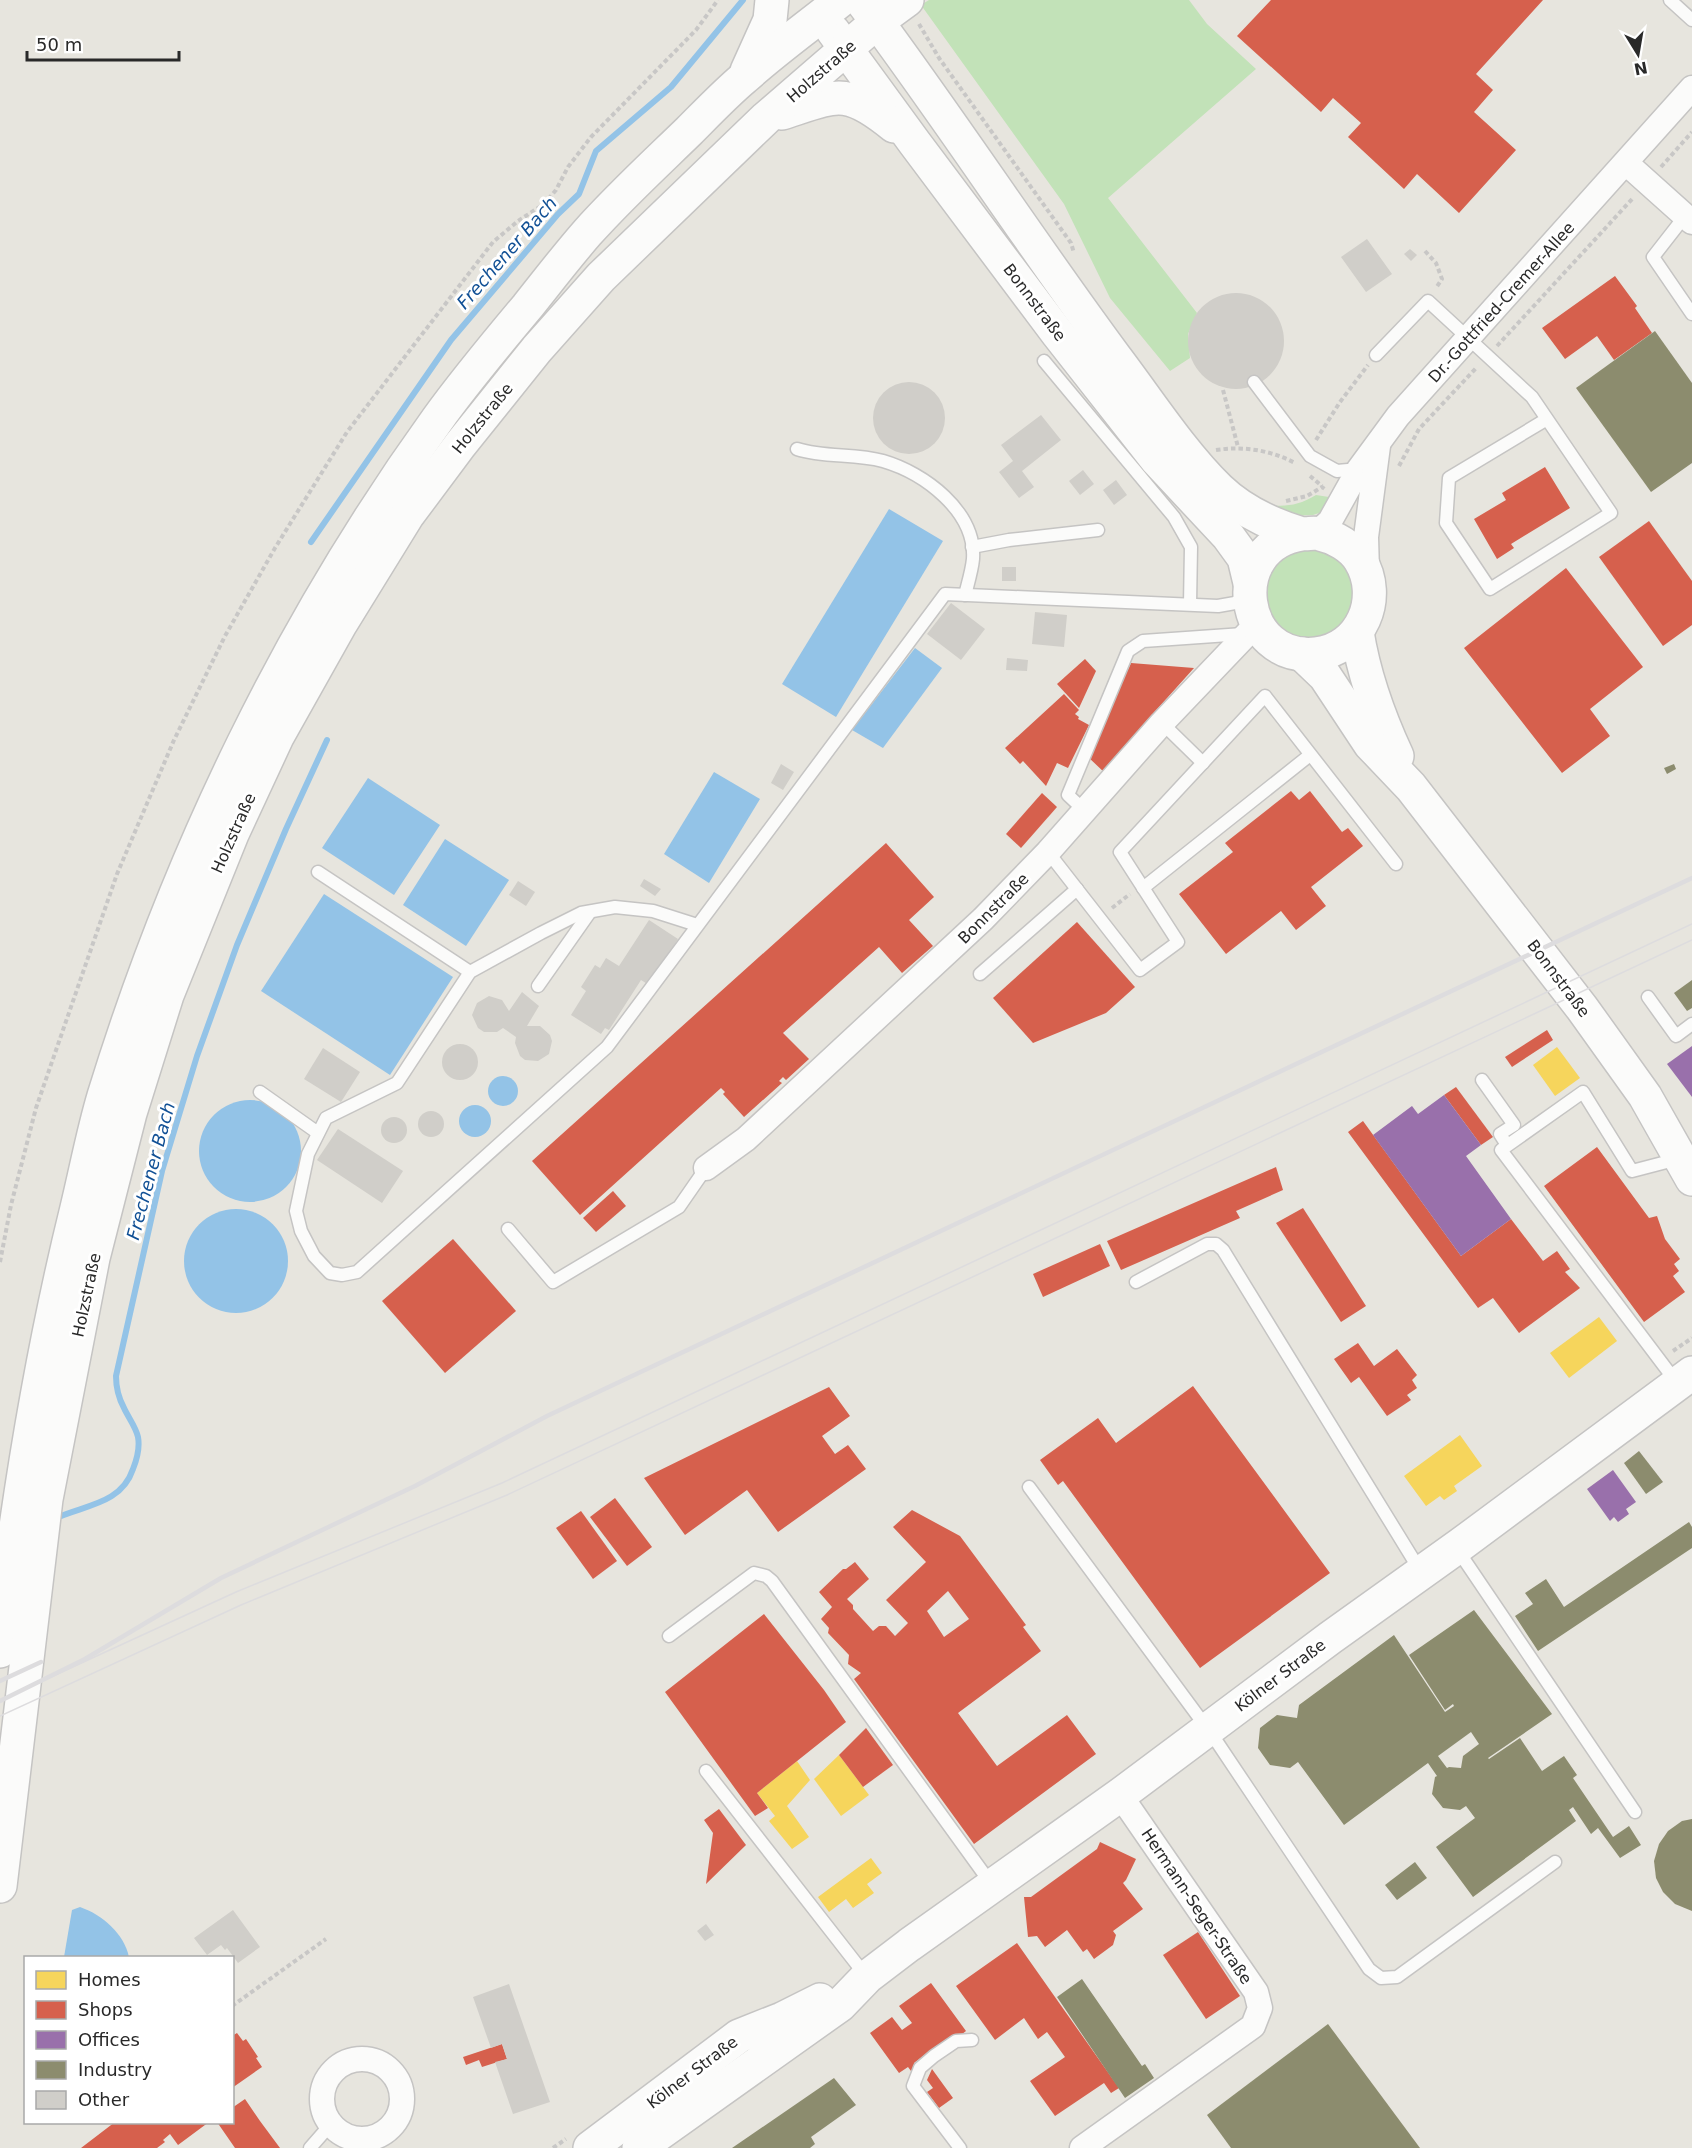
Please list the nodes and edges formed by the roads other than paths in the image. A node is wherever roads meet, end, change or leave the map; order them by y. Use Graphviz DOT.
graph roads {
  1 [pos="772,0"];
  2 [pos="1670,0"];
  3 [pos="905,1"];
  4 [pos="824,5"];
  5 [pos="869,11"];
  6 [pos="1689,13"];
  7 [pos="847,48"];
  8 [pos="744,78"];
  9 [pos="1692,88"];
  10 [pos="766,118"];
  11 [pos="914,142"];
  12 [pos="1626,163"];
  13 [pos="1689,219"];
  14 [pos="1692,315"];
  15 [pos="1468,338"];
  16 [pos="1376,355"];
  17 [pos="1044,361"];
  18 [pos="1254,382"];
  19 [pos="1547,419"];
  20 [pos="1379,444"];
  21 [pos="797,449"];
  22 [pos="1359,469"];
  23 [pos="1098,530"];
  24 [pos="1310,533"];
  25 [pos="972,548"];
  26 [pos="1367,574"];
  27 [pos="1249,589"];
  28 [pos="965,594"];
  29 [pos="1190,604"];
  30 [pos="1253,630"];
  31 [pos="1357,632"];
  32 [pos="1302,654"];
  33 [pos="1162,723"];
  34 [pos="1310,755"];
  35 [pos="1203,763"];
  36 [pos="1411,787"];
  37 [pos="1085,811"];
  38 [pos="1048,852"];
  39 [pos="1396,864"];
  40 [pos="318,873"];
  41 [pos="1142,886"];
  42 [pos="1077,889"];
  43 [pos="590,912"];
  44 [pos="698,925"];
  45 [pos="470,972"];
  46 [pos="980,974"];
  47 [pos="538,986"];
  48 [pos="1648,997"];
  49 [pos="1692,1024"];
  50 [pos="1482,1080"];
  51 [pos="260,1092"];
  52 [pos="318,1133"];
  53 [pos="1507,1145"];
  54 [pos="706,1168"];
  55 [pos="1686,1169"];
  56 [pos="508,1229"];
  57 [pos="1136,1282"];
  58 [pos="1685,1378"];
  59 [pos="1029,1487"];
  60 [pos="1456,1548"];
  61 [pos="1421,1573"];
  62 [pos="669,1636"];
  63 [pos="0,1652"];
  64 [pos="1208,1730"];
  65 [pos="706,1771"];
  66 [pos="1120,1795"];
  67 [pos="1635,1812"];
  68 [pos="1555,1862"];
  69 [pos="0,1886"];
  70 [pos="992,1886"];
  71 [pos="867,1977"];
  72 [pos="972,2040"];
  73 [pos="331,2124"];
  74 [pos="382,2142"];
  75 [pos="353,2143"];
  76 [pos="310,2148"];
  77 [pos="590,2148"];
  78 [pos="639,2148"];
  79 [pos="960,2148"];
  80 [pos="1082,2148"];
  1 -- 8 [label="main road"];
  2 -- 6 [label="lane"];
  3 -- 5 [label="main road, Holzstraße"];
  4 -- 7 [label="main road, Bonnstraße"];
  4 -- 8 [label="main road, Holzstraße"];
  5 -- 7 [label="main road, Holzstraße"];
  5 -- 24 [label="main road, Bonnstraße"];
  7 -- 10 [label="main road, Holzstraße"];
  7 -- 11 [label="main road, Bonnstraße"];
  8 -- 63 [label="main road, Holzstraße"];
  9 -- 12 [label="street, Dr.-Gottfried-Cremer-Allee"];
  10 -- 11 [label="main road"];
  10 -- 69 [label="main road, Holzstraße"];
  11 -- 27 [label="main road, Bonnstraße"];
  12 -- 13 [label="street"];
  12 -- 15 [label="street, Dr.-Gottfried-Cremer-Allee"];
  13 -- 14 [label="lane"];
  15 -- 16 [label="lane"];
  15 -- 19 [label="lane"];
  15 -- 20 [label="street, Dr.-Gottfried-Cremer-Allee"];
  17 -- 29 [label="lane"];
  18 -- 22 [label="lane"];
  19 -- 19 [label="lane"];
  20 -- 22 [label="street, Dr.-Gottfried-Cremer-Allee"];
  20 -- 26 [label="street, Dr.-Gottfried-Cremer-Allee"];
  21 -- 25 [label="lane"];
  22 -- 24 [label="street, Dr.-Gottfried-Cremer-Allee"];
  23 -- 25 [label="lane"];
  24 -- 26 [label="main road"];
  24 -- 27 [label="main road"];
  25 -- 28 [label="lane"];
  26 -- 31 [label="main road"];
  27 -- 29 [label="lane"];
  27 -- 30 [label="main road"];
  28 -- 29 [label="lane"];
  28 -- 44 [label="lane"];
  30 -- 32 [label="main road"];
  30 -- 33 [label="street, Bonnstraße"];
  30 -- 37 [label="lane"];
  31 -- 32 [label="main road"];
  31 -- 36 [label="main road, Bonnstraße"];
  32 -- 36 [label="main road, Bonnstraße"];
  33 -- 35 [label="lane"];
  33 -- 37 [label="street, Bonnstraße"];
  34 -- 35 [label="lane"];
  34 -- 39 [label="lane"];
  34 -- 41 [label="lane"];
  35 -- 41 [label="lane"];
  36 -- 55 [label="main road, Bonnstraße"];
  37 -- 38 [label="street, Bonnstraße"];
  38 -- 42 [label="lane"];
  38 -- 54 [label="street, Bonnstraße"];
  40 -- 45 [label="lane"];
  41 -- 42 [label="lane"];
  42 -- 46 [label="lane"];
  43 -- 44 [label="lane"];
  43 -- 45 [label="lane"];
  43 -- 47 [label="lane"];
  44 -- 52 [label="lane"];
  45 -- 52 [label="lane"];
  48 -- 49 [label="lane"];
  50 -- 53 [label="lane"];
  51 -- 52 [label="lane"];
  53 -- 55 [label="lane"];
  53 -- 58 [label="lane"];
  54 -- 56 [label="lane"];
  57 -- 61 [label="lane"];
  58 -- 60 [label="main road, Kölner Straße"];
  59 -- 64 [label="lane"];
  60 -- 61 [label="main road, Kölner Straße"];
  60 -- 67 [label="lane"];
  61 -- 64 [label="main road, Kölner Straße"];
  62 -- 70 [label="lane"];
  64 -- 66 [label="main road, Kölner Straße"];
  64 -- 68 [label="lane"];
  65 -- 71 [label="lane"];
  66 -- 70 [label="main road, Kölner Straße"];
  66 -- 80 [label="street, Hermann-Seger-Straße"];
  70 -- 71 [label="main road, Kölner Straße"];
  71 -- 77 [label="main road, Kölner Straße"];
  71 -- 78 [label="main road, Kölner Straße"];
  72 -- 79 [label="lane"];
  73 -- 74 [label="street"];
  73 -- 75 [label="street"];
  73 -- 76 [label="lane"];
  74 -- 75 [label="street"];
}
